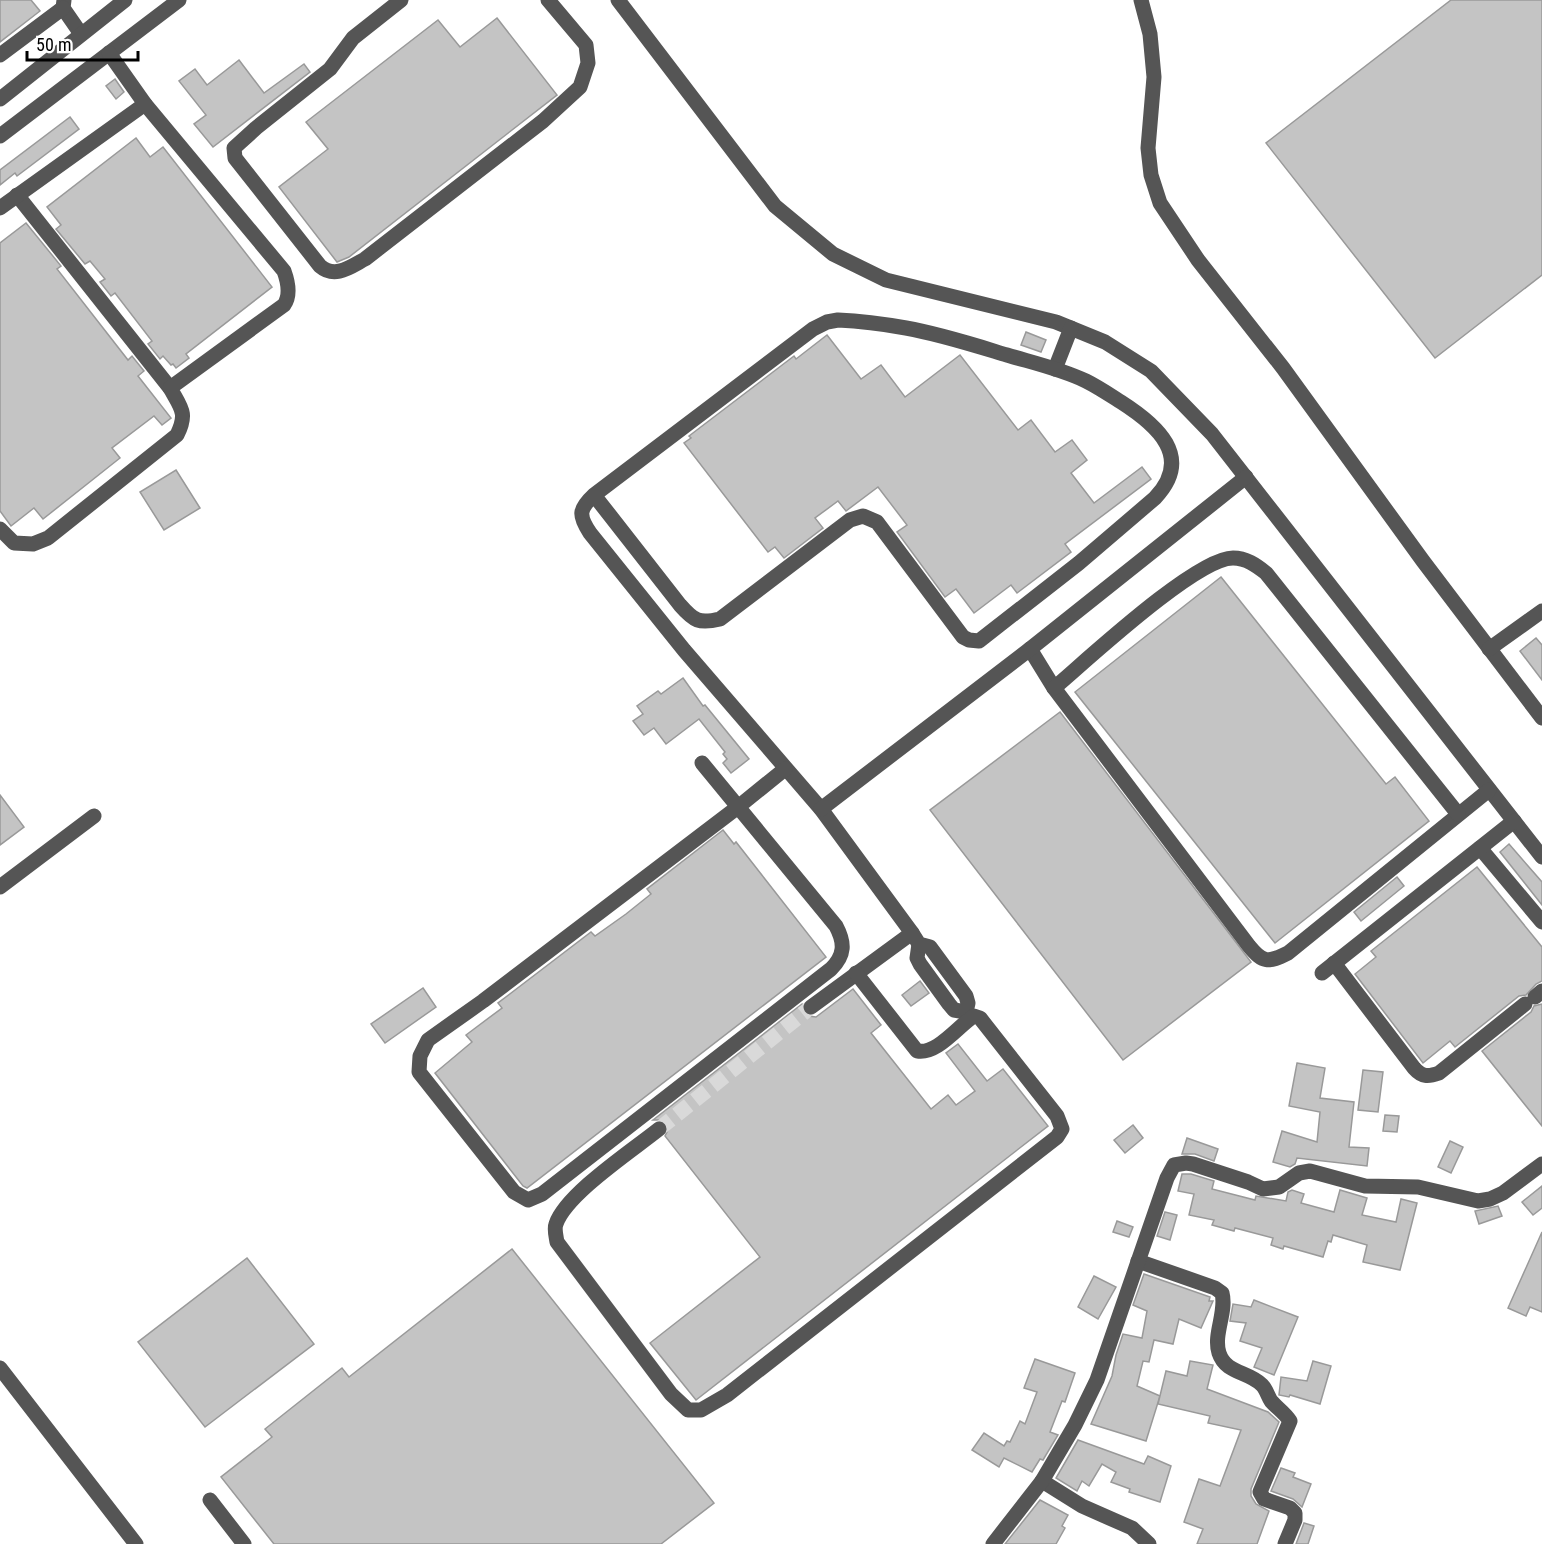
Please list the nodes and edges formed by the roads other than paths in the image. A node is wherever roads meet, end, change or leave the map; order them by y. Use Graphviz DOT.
graph roads {
  1 [pos="125,0"];
  2 [pos="178,0"];
  3 [pos="400,0"];
  4 [pos="548,0"];
  5 [pos="618,0"];
  6 [pos="1141,0"];
  7 [pos="64,4"];
  8 [pos="81,34"];
  9 [pos="109,53"];
  10 [pos="0,55"];
  11 [pos="0,99"];
  12 [pos="144,104"];
  13 [pos="0,136"];
  14 [pos="17,195"];
  15 [pos="0,208"];
  16 [pos="1071,328"];
  17 [pos="1055,369"];
  18 [pos="170,388"];
  19 [pos="1246,477"];
  20 [pos="594,495"];
  21 [pos="0,529"];
  22 [pos="1542,611"];
  23 [pos="1030,649"];
  24 [pos="1489,649"];
  25 [pos="1054,688"];
  26 [pos="1542,718"];
  27 [pos="702,763"];
  28 [pos="785,769"];
  29 [pos="1489,790"];
  30 [pos="738,807"];
  31 [pos="821,809"];
  32 [pos="1458,814"];
  33 [pos="94,816"];
  34 [pos="1514,821"];
  35 [pos="1480,848"];
  36 [pos="1542,857"];
  37 [pos="0,887"];
  38 [pos="1542,922"];
  39 [pos="916,938"];
  40 [pos="856,973"];
  41 [pos="1534,998"];
  42 [pos="811,1007"];
  43 [pos="968,1015"];
  44 [pos="659,1129"];
  45 [pos="1542,1164"];
  46 [pos="1137,1261"];
  47 [pos="0,1368"];
  48 [pos="1042,1481"];
  49 [pos="210,1500"];
  50 [pos="136,1544"];
  51 [pos="244,1544"];
  52 [pos="993,1544"];
  53 [pos="1149,1544"];
  54 [pos="1285,1544"];
  1 -- 8 [label="street"];
  2 -- 9 [label="street"];
  3 -- 4 [label="street"];
  5 -- 16 [label="street"];
  6 -- 24 [label="street"];
  7 -- 8 [label="street"];
  7 -- 10 [label="street"];
  8 -- 11 [label="street"];
  9 -- 12 [label="street"];
  9 -- 13 [label="street"];
  12 -- 14 [label="street"];
  12 -- 18 [label="street"];
  14 -- 15 [label="street"];
  14 -- 18 [label="street"];
  16 -- 17 [label="street"];
  16 -- 19 [label="street"];
  17 -- 20 [label="street"];
  17 -- 20 [label="street"];
  18 -- 21 [label="street"];
  19 -- 23 [label="street"];
  19 -- 29 [label="street"];
  20 -- 28 [label="street"];
  22 -- 24 [label="street"];
  23 -- 25 [label="street"];
  23 -- 31 [label="street"];
  24 -- 26 [label="street"];
  25 -- 32 [label="street"];
  25 -- 32 [label="street"];
  27 -- 30 [label="street"];
  28 -- 30 [label="street"];
  28 -- 31 [label="street"];
  29 -- 32 [label="street"];
  29 -- 34 [label="street"];
  30 -- 30 [label="street"];
  31 -- 39 [label="street"];
  33 -- 37 [label="street"];
  34 -- 35 [label="street"];
  34 -- 36 [label="street"];
  35 -- 38 [label="street"];
  35 -- 41 [label="street"];
  39 -- 40 [label="street"];
  39 -- 43 [label="street"];
  40 -- 42 [label="street"];
  40 -- 43 [label="street"];
  43 -- 44 [label="street"];
  45 -- 46 [label="street"];
  46 -- 48 [label="street"];
  46 -- 54 [label="street"];
  47 -- 50 [label="street"];
  48 -- 52 [label="street"];
  48 -- 53 [label="street"];
  49 -- 51 [label="street"];
}
